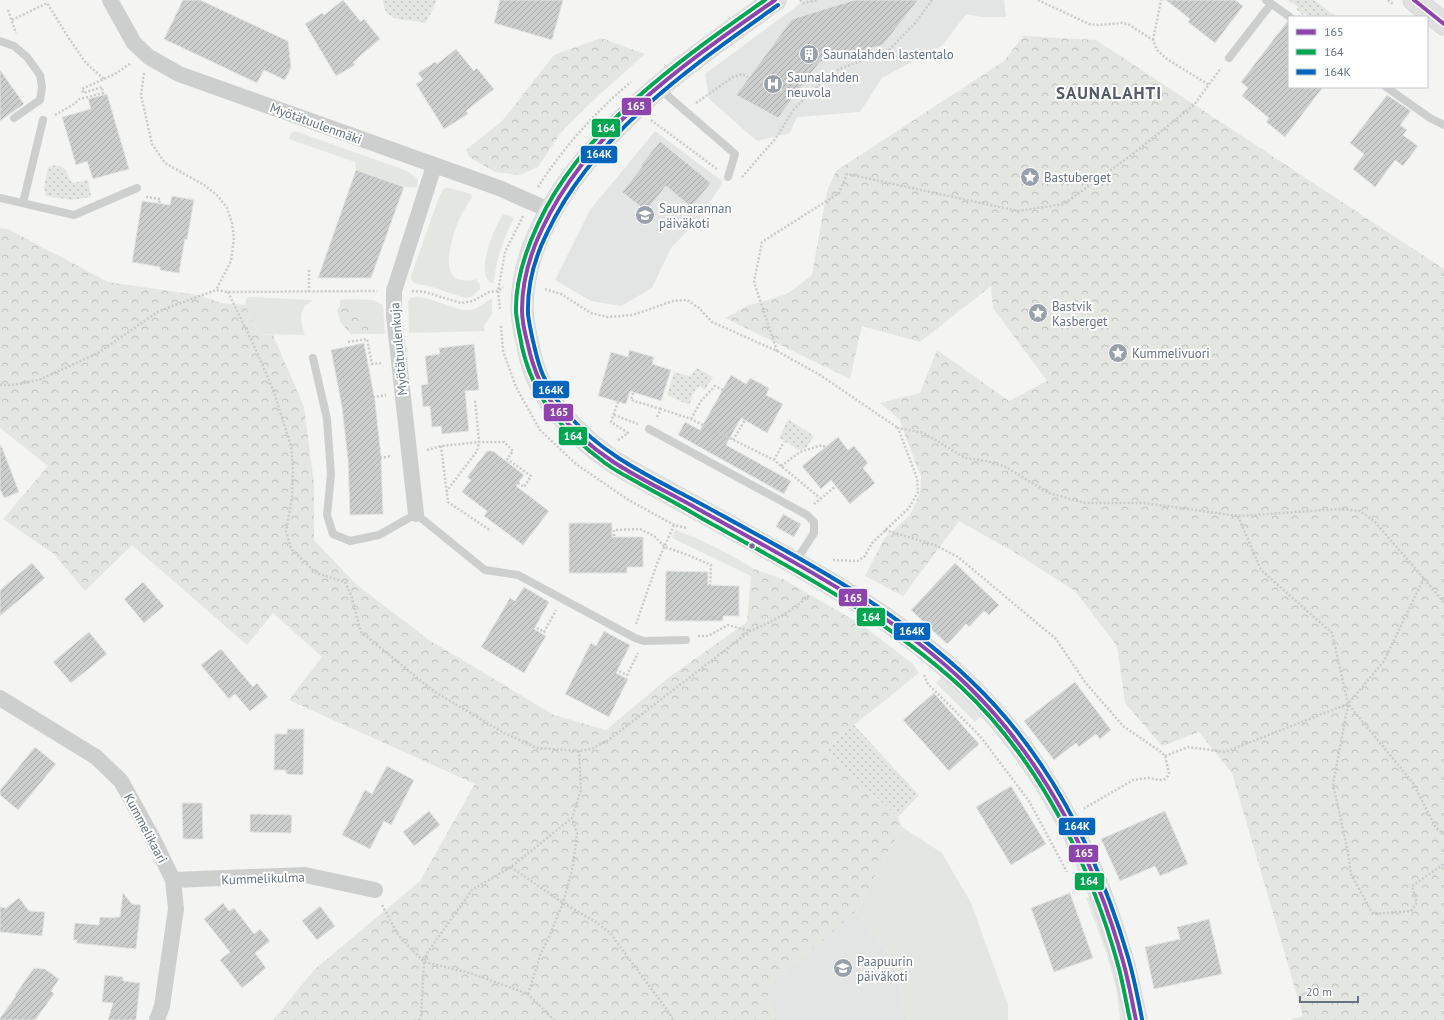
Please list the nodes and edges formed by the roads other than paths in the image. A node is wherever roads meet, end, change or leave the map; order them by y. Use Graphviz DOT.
graph roads {
  1 [pos="110,0"];
  2 [pos="775,0"];
  3 [pos="1414,0"];
  4 [pos="1268,2"];
  5 [pos="1289,16"];
  6 [pos="1444,24"];
  7 [pos="0,41"];
  8 [pos="1229,58"];
  9 [pos="661,85"];
  10 [pos="1387,88"];
  11 [pos="14,118"];
  12 [pos="43,120"];
  13 [pos="1444,125"];
  14 [pos="434,166"];
  15 [pos="728,177"];
  16 [pos="137,188"];
  17 [pos="0,198"];
  18 [pos="23,203"];
  19 [pos="551,211"];
  20 [pos="313,358"];
  21 [pos="650,430"];
  22 [pos="416,514"];
  23 [pos="798,565"];
  24 [pos="686,640"];
  25 [pos="0,698"];
  26 [pos="173,880"];
  27 [pos="375,890"];
  28 [pos="1136,1019"];
  29 [pos="157,1020"];
  1 -- 14 [label="street, Myötätuulenmäki"];
  2 -- 9 [label="street"];
  3 -- 6 [label="street"];
  4 -- 5 [label="lane"];
  4 -- 8 [label="lane"];
  7 -- 11 [label="lane"];
  9 -- 15 [label="lane"];
  9 -- 19 [label="street"];
  10 -- 13 [label="lane"];
  12 -- 18 [label="lane"];
  14 -- 19 [label="street, Myötätuulenmäki"];
  14 -- 22 [label="street, Myötätuulenkuja"];
  16 -- 18 [label="lane"];
  17 -- 18 [label="lane"];
  19 -- 23 [label="street"];
  20 -- 22 [label="lane"];
  21 -- 23 [label="lane"];
  22 -- 24 [label="lane"];
  23 -- 28 [label="street"];
  25 -- 26 [label="street, Kummelikaari"];
  26 -- 27 [label="street, Kummelikulma"];
  26 -- 29 [label="street, Kummelikaari"];
}
